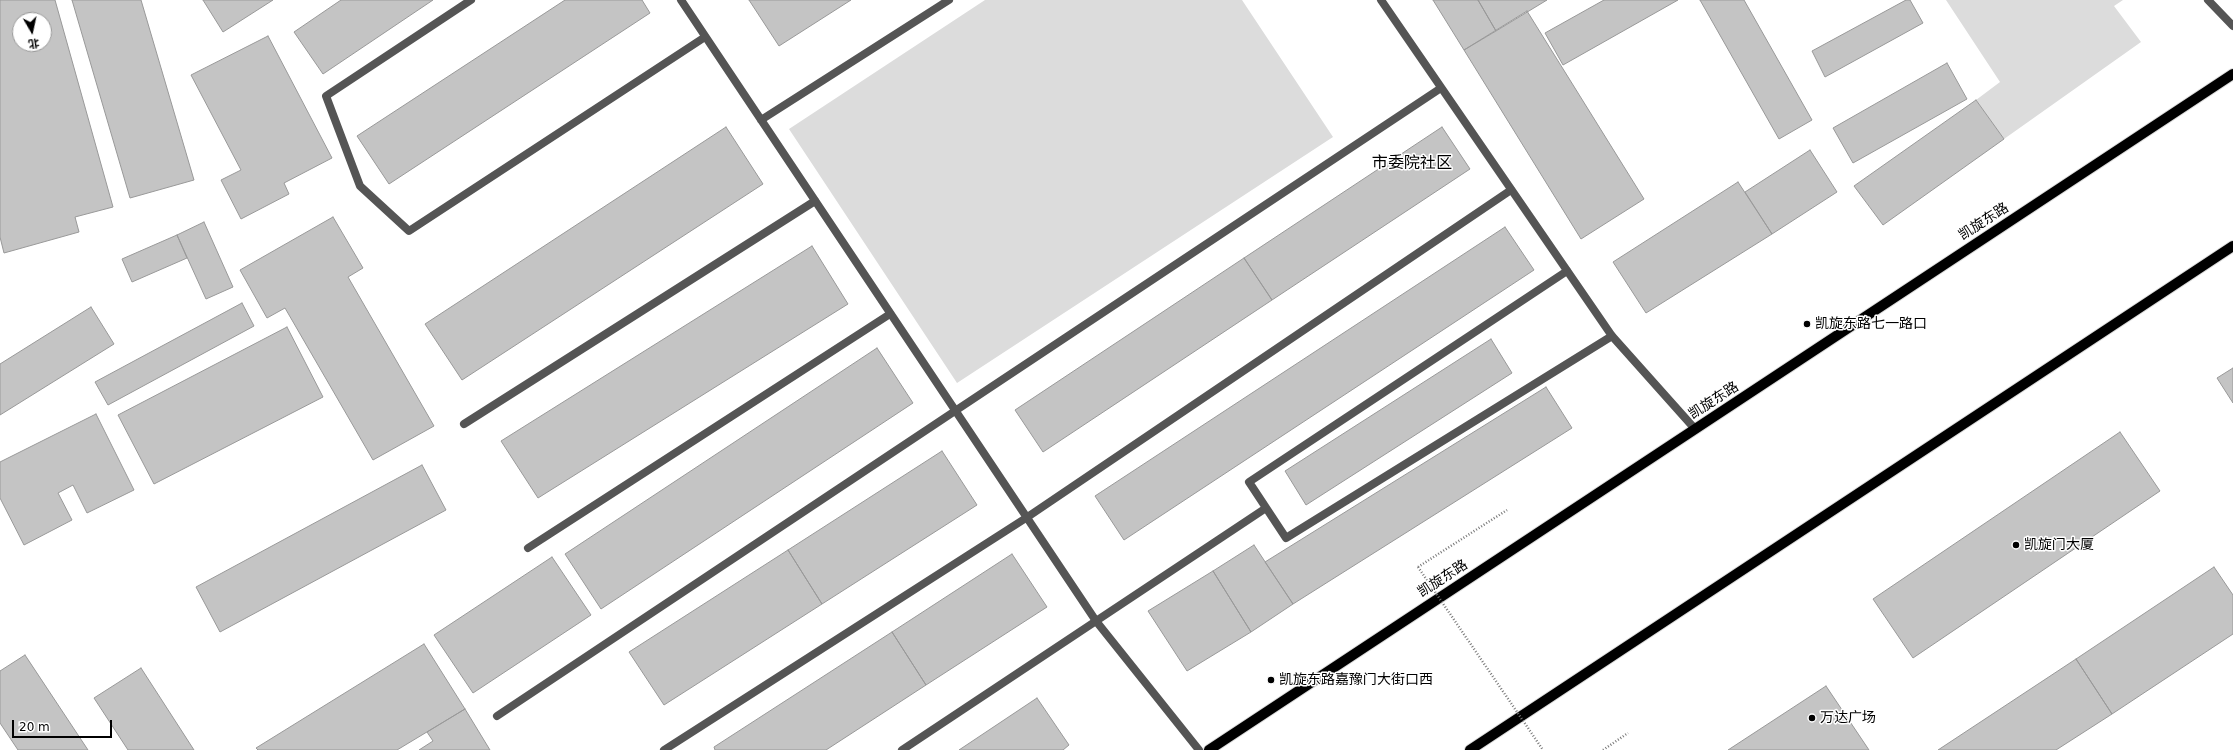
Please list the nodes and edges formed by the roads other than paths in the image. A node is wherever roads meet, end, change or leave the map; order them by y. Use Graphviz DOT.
graph roads {
  1 [pos="471,0"];
  2 [pos="682,0"];
  3 [pos="949,0"];
  4 [pos="1381,0"];
  5 [pos="2208,0"];
  6 [pos="2233,26"];
  7 [pos="705,36"];
  8 [pos="2233,74"];
  9 [pos="1441,88"];
  10 [pos="761,120"];
  11 [pos="1512,190"];
  12 [pos="815,201"];
  13 [pos="2233,246"];
  14 [pos="1567,271"];
  15 [pos="890,314"];
  16 [pos="1612,336"];
  17 [pos="955,411"];
  18 [pos="464,424"];
  19 [pos="1695,429"];
  20 [pos="1266,508"];
  21 [pos="1026,518"];
  22 [pos="528,548"];
  23 [pos="1096,621"];
  24 [pos="497,716"];
  25 [pos="664,750"];
  26 [pos="902,750"];
  27 [pos="1199,750"];
  28 [pos="1209,750"];
  29 [pos="1470,750"];
  1 -- 7 [label="street"];
  2 -- 7 [label="street"];
  3 -- 10 [label="street"];
  4 -- 9 [label="street"];
  5 -- 6 [label="street"];
  7 -- 10 [label="street"];
  8 -- 19 [label="main road, 凯旋东路"];
  9 -- 11 [label="street"];
  9 -- 17 [label="street"];
  10 -- 12 [label="street"];
  11 -- 14 [label="street"];
  11 -- 21 [label="street"];
  12 -- 15 [label="street"];
  12 -- 18 [label="street"];
  13 -- 29 [label="main road"];
  14 -- 16 [label="street"];
  14 -- 20 [label="street"];
  15 -- 17 [label="street"];
  15 -- 22 [label="street"];
  16 -- 19 [label="street"];
  16 -- 20 [label="street"];
  17 -- 21 [label="street"];
  17 -- 24 [label="street"];
  19 -- 28 [label="main road, 凯旋东路"];
  20 -- 23 [label="street"];
  21 -- 23 [label="street"];
  21 -- 25 [label="street"];
  23 -- 26 [label="street"];
  23 -- 27 [label="street"];
}
